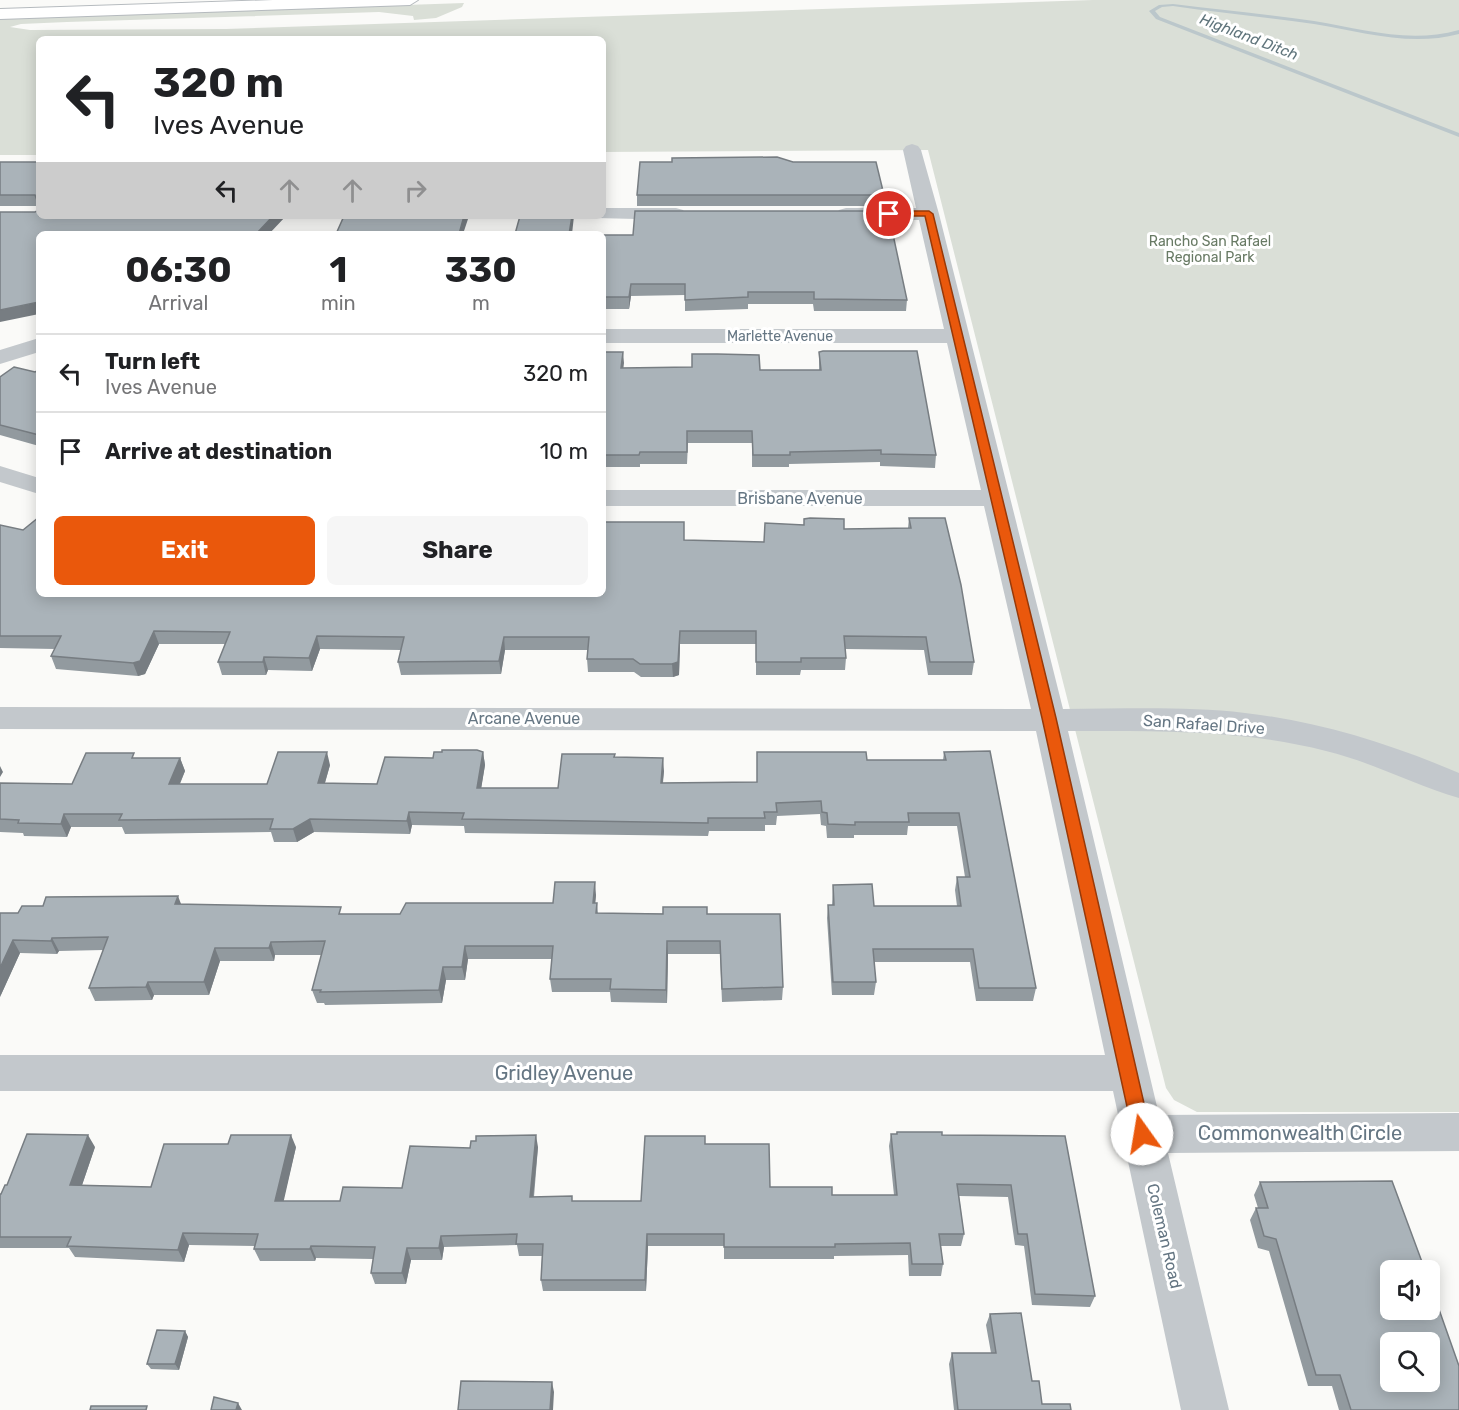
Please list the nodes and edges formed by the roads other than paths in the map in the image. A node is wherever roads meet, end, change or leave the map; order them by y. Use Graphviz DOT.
graph roads {
  1 [pos="115,0"];
  2 [pos="410,0"];
  3 [pos="206,3"];
  4 [pos="0,4"];
  5 [pos="0,14"];
  6 [pos="912,150"];
  7 [pos="606,214"];
  8 [pos="698,214"];
  9 [pos="829,214"];
  10 [pos="929,214"];
  11 [pos="606,336"];
  12 [pos="957,336"];
  13 [pos="36,346"];
  14 [pos="0,357"];
  15 [pos="0,474"];
  16 [pos="36,485"];
  17 [pos="606,498"];
  18 [pos="996,498"];
  19 [pos="0,718"];
  20 [pos="1049,718"];
  21 [pos="1459,786"];
  22 [pos="0,1072"];
  23 [pos="1128,1073"];
  24 [pos="1459,1132"];
  25 [pos="1142,1134"];
  26 [pos="1205,1410"];
  1 -- 4 [label="main road"];
  2 -- 3 [label="main road"];
  3 -- 5 [label="main road"];
  6 -- 10 [label="street, Coleman Road"];
  7 -- 8 [label="street"];
  9 -- 10 [label="street"];
  10 -- 12 [label="street, Coleman Road"];
  11 -- 12 [label="street, Marlette Avenue"];
  12 -- 18 [label="street, Coleman Road"];
  13 -- 14 [label="street"];
  15 -- 16 [label="street"];
  17 -- 18 [label="street, Brisbane Avenue"];
  18 -- 20 [label="street, Coleman Road"];
  19 -- 20 [label="street, Arcane Avenue"];
  20 -- 21 [label="street, San Rafael Drive"];
  20 -- 23 [label="street, Coleman Road"];
  22 -- 23 [label="street, Gridley Avenue"];
  23 -- 25 [label="street, Coleman Road"];
  24 -- 25 [label="street, Commonwealth Circle"];
  25 -- 26 [label="street, Coleman Road"];
}
